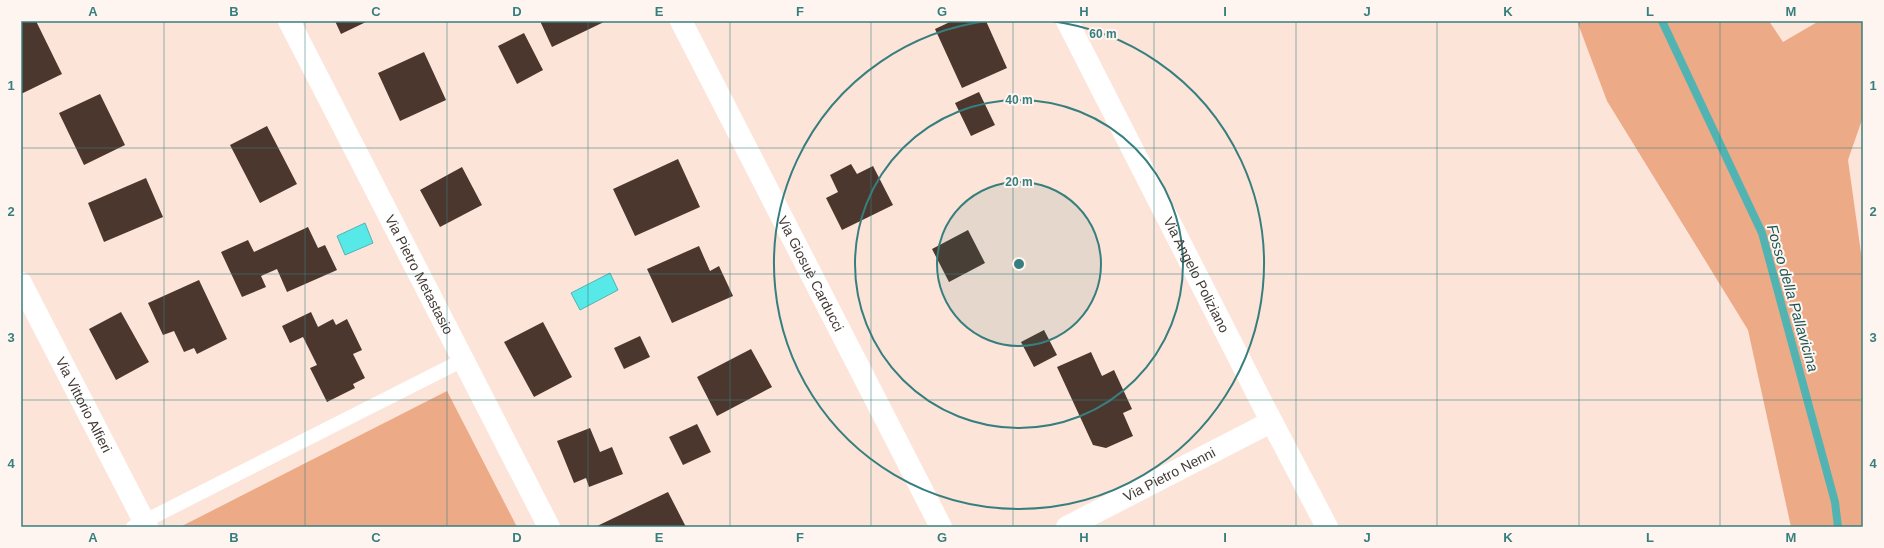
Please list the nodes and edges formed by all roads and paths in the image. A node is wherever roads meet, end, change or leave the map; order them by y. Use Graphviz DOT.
graph roads {
  1 [pos="289,21"];
  2 [pos="681,21"];
  3 [pos="1067,21"];
  4 [pos="21,283"];
  5 [pos="463,360"];
  6 [pos="1271,422"];
  7 [pos="141,525"];
  8 [pos="550,527"];
  9 [pos="941,527"];
  10 [pos="1068,527"];
  11 [pos="1327,527"];
  1 -- 5 [label="street, Via Pietro Metastasio"];
  2 -- 9 [label="street, Via Giosuè Carducci"];
  3 -- 6 [label="street, Via Angelo Poliziano"];
  4 -- 7 [label="street, Via Vittorio Alfieri"];
  5 -- 7 [label="lane"];
  5 -- 8 [label="street, Via Pietro Metastasio"];
  6 -- 10 [label="street, Via Pietro Nenni"];
  6 -- 11 [label="street, Via Angelo Poliziano"];
}
